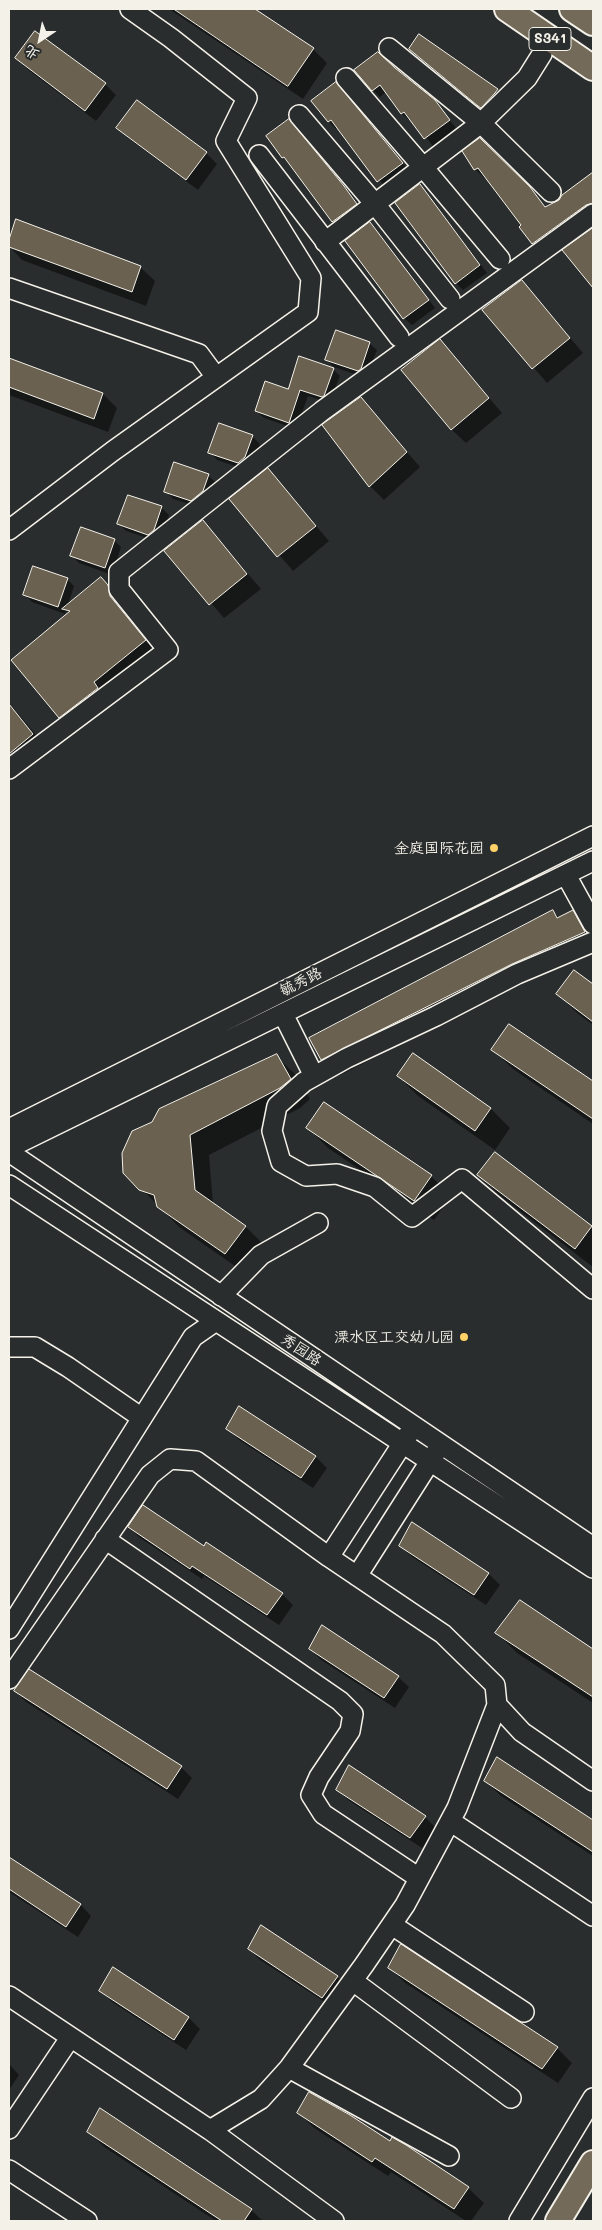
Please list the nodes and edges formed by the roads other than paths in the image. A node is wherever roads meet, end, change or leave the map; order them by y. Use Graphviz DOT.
graph roads {
  1 [pos="130,9"];
  2 [pos="507,9"];
  3 [pos="572,9"];
  4 [pos="593,23"];
  5 [pos="389,48"];
  6 [pos="542,54"];
  7 [pos="593,68"];
  8 [pos="346,78"];
  9 [pos="299,114"];
  10 [pos="481,123"];
  11 [pos="259,155"];
  12 [pos="423,167"];
  13 [pos="551,192"];
  14 [pos="375,204"];
  15 [pos="593,214"];
  16 [pos="325,242"];
  17 [pos="500,259"];
  18 [pos="9,288"];
  19 [pos="450,299"];
  20 [pos="399,337"];
  21 [pos="216,377"];
  22 [pos="9,530"];
  23 [pos="9,769"];
  24 [pos="593,836"];
  25 [pos="593,863"];
  26 [pos="566,876"];
  27 [pos="593,924"];
  28 [pos="593,942"];
  29 [pos="283,1014"];
  30 [pos="314,1076"];
  31 [pos="9,1128"];
  32 [pos="9,1148"];
  33 [pos="9,1152"];
  34 [pos="9,1185"];
  35 [pos="318,1223"];
  36 [pos="593,1289"];
  37 [pos="221,1296"];
  38 [pos="216,1320"];
  39 [pos="9,1347"];
  40 [pos="142,1418"];
  41 [pos="415,1426"];
  42 [pos="402,1442"];
  43 [pos="441,1444"];
  44 [pos="430,1461"];
  45 [pos="105,1539"];
  46 [pos="593,1547"];
  47 [pos="329,1557"];
  48 [pos="593,1568"];
  49 [pos="357,1576"];
  50 [pos="9,1629"];
  51 [pos="9,1679"];
  52 [pos="497,1704"];
  53 [pos="593,1781"];
  54 [pos="450,1822"];
  55 [pos="420,1878"];
  56 [pos="593,1916"];
  57 [pos="392,1925"];
  58 [pos="353,1980"];
  59 [pos="9,1996"];
  60 [pos="524,2012"];
  61 [pos="70,2038"];
  62 [pos="288,2068"];
  63 [pos="511,2098"];
  64 [pos="593,2098"];
  65 [pos="9,2129"];
  66 [pos="210,2130"];
  67 [pos="449,2156"];
  68 [pos="593,2163"];
  69 [pos="9,2170"];
  70 [pos="88,2221"];
  71 [pos="334,2221"];
  72 [pos="519,2221"];
  73 [pos="558,2221"];
  1 -- 21 [label="street"];
  2 -- 7 [label="main road, S341"];
  3 -- 4 [label="main road, S341"];
  5 -- 10 [label="street"];
  6 -- 10 [label="street"];
  8 -- 12 [label="street"];
  9 -- 14 [label="street"];
  10 -- 12 [label="street"];
  10 -- 13 [label="street"];
  11 -- 16 [label="street"];
  12 -- 14 [label="street"];
  12 -- 17 [label="street"];
  14 -- 16 [label="street"];
  14 -- 19 [label="street"];
  15 -- 23 [label="street"];
  16 -- 20 [label="street"];
  18 -- 21 [label="street"];
  21 -- 22 [label="street"];
  24 -- 31 [label="street, 毓秀路"];
  25 -- 26 [label="street, 毓秀路"];
  26 -- 27 [label="street"];
  26 -- 29 [label="street, 毓秀路"];
  28 -- 30 [label="street"];
  29 -- 30 [label="street"];
  29 -- 32 [label="street, 毓秀路"];
  30 -- 36 [label="street"];
  33 -- 37 [label="street, 秀园路"];
  34 -- 38 [label="street, 秀园路"];
  35 -- 37 [label="street"];
  37 -- 41 [label="street, 秀园路"];
  38 -- 40 [label="street"];
  38 -- 42 [label="street, 秀园路"];
  39 -- 40 [label="street"];
  40 -- 50 [label="street"];
  41 -- 42 [label="street"];
  41 -- 43 [label="street, 秀园路"];
  42 -- 44 [label="street, 秀园路"];
  42 -- 47 [label="street"];
  43 -- 44 [label="street"];
  43 -- 46 [label="street, 秀园路"];
  44 -- 48 [label="street, 秀园路"];
  44 -- 49 [label="street"];
  45 -- 47 [label="street"];
  45 -- 51 [label="street"];
  45 -- 55 [label="street"];
  47 -- 49 [label="street"];
  49 -- 52 [label="street"];
  52 -- 53 [label="street"];
  52 -- 54 [label="street"];
  54 -- 55 [label="street"];
  54 -- 56 [label="street"];
  55 -- 57 [label="street"];
  57 -- 58 [label="street"];
  57 -- 60 [label="street"];
  58 -- 62 [label="street"];
  58 -- 63 [label="street"];
  59 -- 61 [label="street"];
  61 -- 65 [label="street"];
  61 -- 66 [label="street"];
  62 -- 66 [label="street"];
  62 -- 67 [label="street"];
  64 -- 72 [label="street"];
  66 -- 71 [label="street"];
  68 -- 73 [label="main road"];
  69 -- 70 [label="street"];
}
